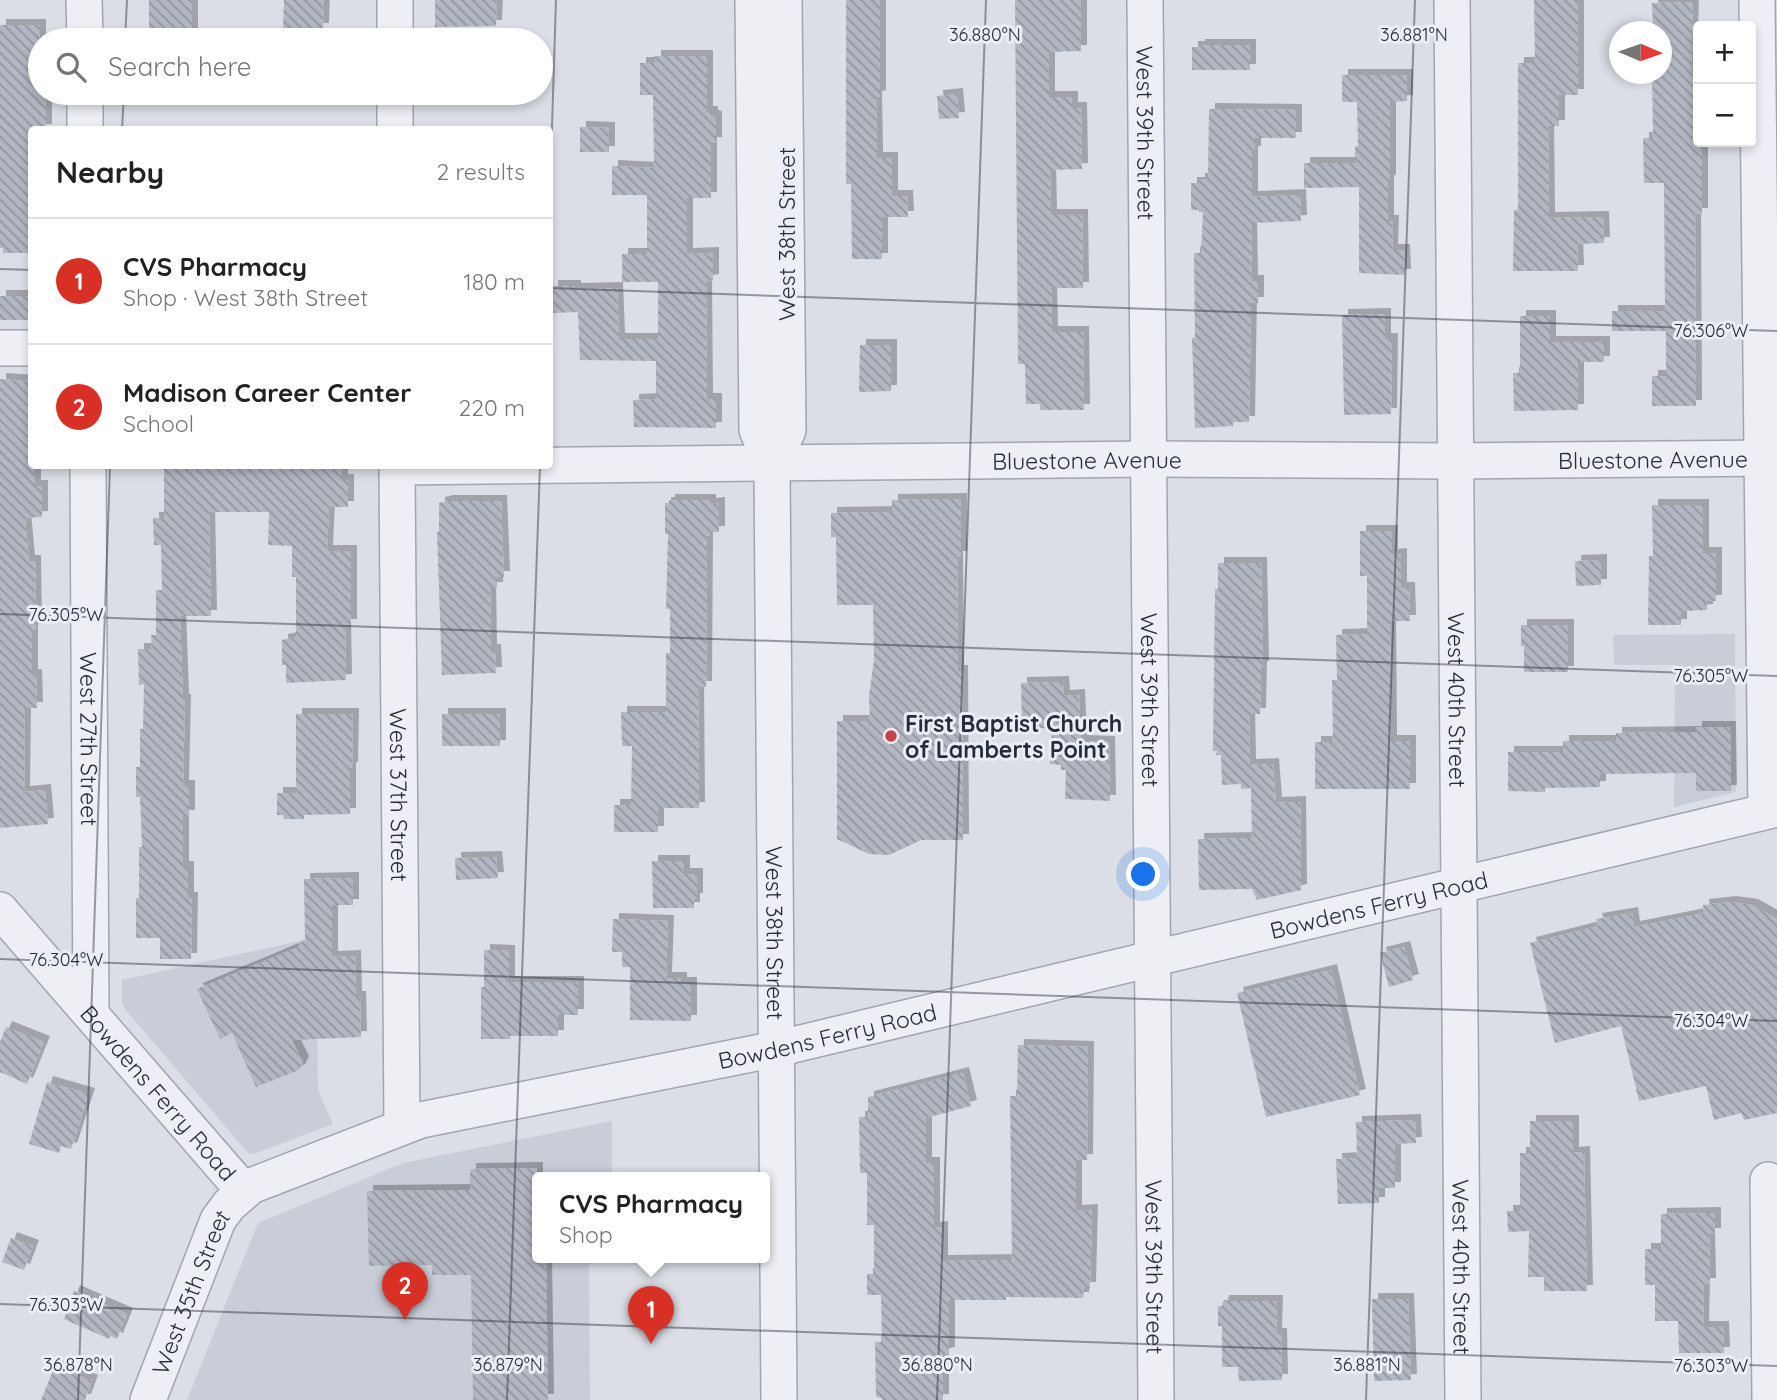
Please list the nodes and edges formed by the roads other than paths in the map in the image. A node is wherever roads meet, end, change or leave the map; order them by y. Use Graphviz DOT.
graph roads {
  1 [pos="84,0"];
  2 [pos="395,0"];
  3 [pos="753,0"];
  4 [pos="784,0"];
  5 [pos="1145,0"];
  6 [pos="1452,0"];
  7 [pos="1757,0"];
  8 [pos="85,28"];
  9 [pos="395,28"];
  10 [pos="85,105"];
  11 [pos="395,105"];
  12 [pos="86,126"];
  13 [pos="395,126"];
  14 [pos="0,348"];
  15 [pos="28,348"];
  16 [pos="1769,458"];
  17 [pos="1148,459"];
  18 [pos="1454,461"];
  19 [pos="772,464"];
  20 [pos="553,465"];
  21 [pos="88,469"];
  22 [pos="397,469"];
  23 [pos="1772,810"];
  24 [pos="1458,887"];
  25 [pos="2,920"];
  26 [pos="1153,959"];
  27 [pos="90,1013"];
  28 [pos="776,1049"];
  29 [pos="402,1126"];
  30 [pos="1768,1180"];
  31 [pos="244,1191"];
  32 [pos="148,1400"];
  33 [pos="779,1400"];
  34 [pos="1156,1400"];
  35 [pos="1463,1400"];
  36 [pos="1770,1400"];
  1 -- 8 [label="street"];
  2 -- 9 [label="street"];
  3 -- 19 [label="street, West 38th Street"];
  4 -- 19 [label="street, West 38th Street"];
  5 -- 17 [label="street, West 39th Street"];
  6 -- 18 [label="street, West 40th Street"];
  7 -- 16 [label="street"];
  10 -- 12 [label="street"];
  11 -- 13 [label="street"];
  14 -- 15 [label="street"];
  16 -- 18 [label="street, Bluestone Avenue"];
  16 -- 23 [label="street"];
  17 -- 18 [label="street, Bluestone Avenue"];
  17 -- 19 [label="street, Bluestone Avenue"];
  17 -- 26 [label="street, West 39th Street"];
  18 -- 24 [label="street, West 40th Street"];
  19 -- 20 [label="street, Bluestone Avenue"];
  19 -- 28 [label="street, West 38th Street"];
  21 -- 27 [label="street, West 27th Street"];
  22 -- 29 [label="street, West 37th Street"];
  23 -- 24 [label="street, Bowdens Ferry Road"];
  24 -- 26 [label="street, Bowdens Ferry Road"];
  24 -- 35 [label="street, West 40th Street"];
  25 -- 27 [label="street, Bowdens Ferry Road"];
  26 -- 28 [label="street, Bowdens Ferry Road"];
  26 -- 34 [label="street, West 39th Street"];
  27 -- 31 [label="street, Bowdens Ferry Road"];
  28 -- 29 [label="street, Bowdens Ferry Road"];
  28 -- 33 [label="street, West 38th Street"];
  29 -- 31 [label="street, Bowdens Ferry Road"];
  30 -- 36 [label="street"];
  31 -- 32 [label="street, West 35th Street"];
}
